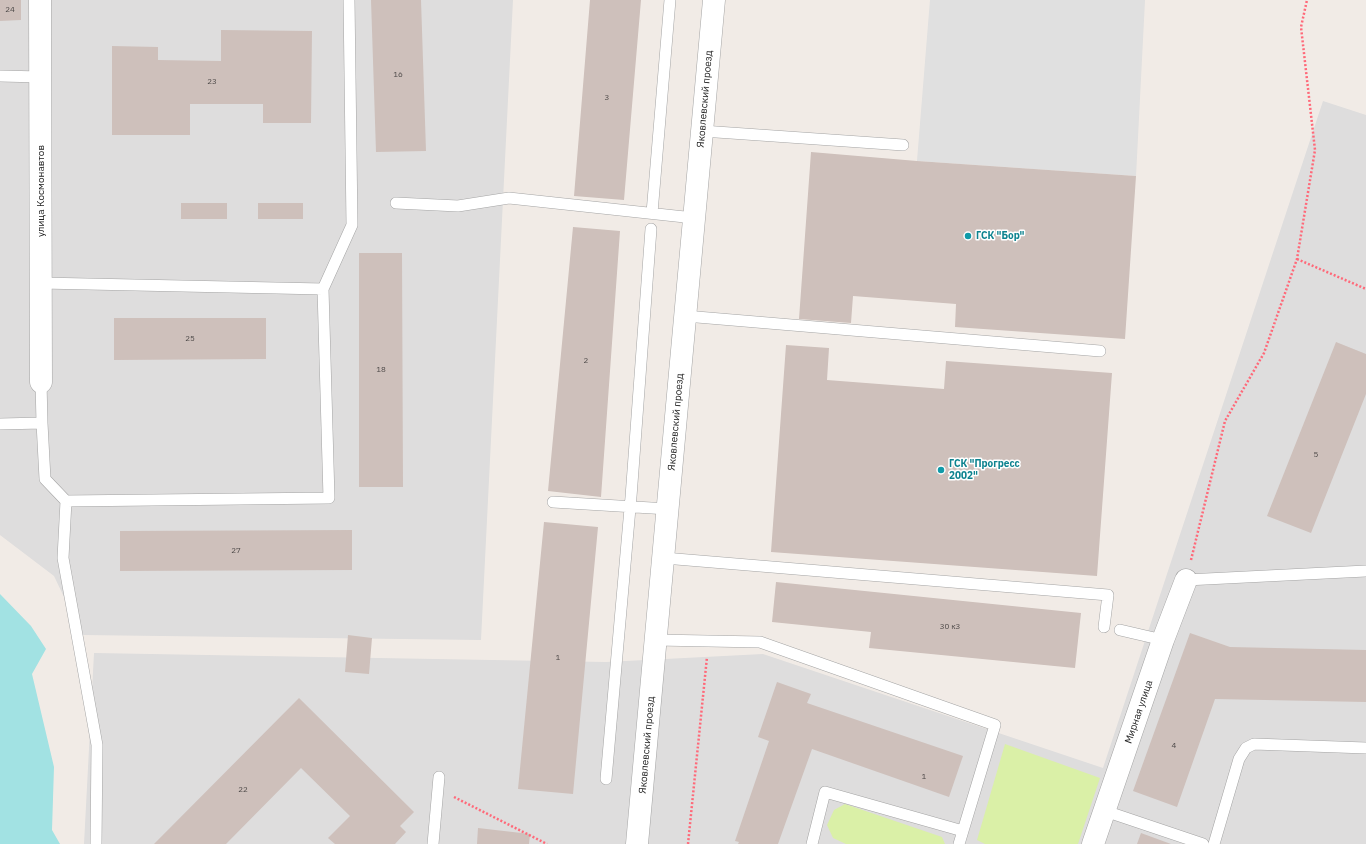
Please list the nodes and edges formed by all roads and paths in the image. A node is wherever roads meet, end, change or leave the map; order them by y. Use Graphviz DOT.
graph roads {
  1 [pos="40,0"];
  2 [pos="348,0"];
  3 [pos="670,0"];
  4 [pos="714,0"];
  5 [pos="1307,0"];
  6 [pos="0,76"];
  7 [pos="41,77"];
  8 [pos="702,131"];
  9 [pos="903,145"];
  10 [pos="396,203"];
  11 [pos="652,213"];
  12 [pos="694,218"];
  13 [pos="651,229"];
  14 [pos="1297,259"];
  15 [pos="40,283"];
  16 [pos="323,289"];
  17 [pos="1366,289"];
  18 [pos="685,316"];
  19 [pos="1100,351"];
  20 [pos="41,382"];
  21 [pos="42,423"];
  22 [pos="0,424"];
  23 [pos="66,501"];
  24 [pos="553,502"];
  25 [pos="630,507"];
  26 [pos="668,509"];
  27 [pos="664,558"];
  28 [pos="1366,571"];
  29 [pos="1186,580"];
  30 [pos="1104,627"];
  31 [pos="1120,630"];
  32 [pos="656,640"];
  33 [pos="1163,640"];
  34 [pos="708,641"];
  35 [pos="1366,748"];
  36 [pos="606,779"];
  37 [pos="438,783"];
  38 [pos="1104,811"];
  39 [pos="963,831"];
  40 [pos="96,844"];
  41 [pos="433,844"];
  42 [pos="547,844"];
  43 [pos="637,844"];
  44 [pos="688,844"];
  45 [pos="812,844"];
  46 [pos="959,844"];
  47 [pos="1093,844"];
  48 [pos="1203,844"];
  49 [pos="1214,844"];
  1 -- 7 [label="street, улица Космонавтов"];
  2 -- 16 [label="lane"];
  3 -- 11 [label="lane"];
  4 -- 8 [label="street, Яковлевский проезд"];
  5 -- 14 [label="path"];
  6 -- 7 [label="lane"];
  7 -- 15 [label="street, улица Космонавтов"];
  8 -- 9 [label="lane"];
  8 -- 12 [label="street, Яковлевский проезд"];
  10 -- 11 [label="lane"];
  11 -- 12 [label="lane"];
  12 -- 18 [label="street, Яковлевский проезд"];
  13 -- 25 [label="lane"];
  14 -- 17 [label="path"];
  14 -- 29 [label="path"];
  15 -- 16 [label="lane"];
  15 -- 20 [label="street, улица Космонавтов"];
  16 -- 23 [label="lane"];
  18 -- 19 [label="lane"];
  18 -- 26 [label="street, Яковлевский проезд"];
  20 -- 21 [label="lane"];
  21 -- 22 [label="lane"];
  21 -- 23 [label="lane"];
  23 -- 40 [label="lane"];
  24 -- 25 [label="lane"];
  25 -- 26 [label="lane"];
  25 -- 36 [label="lane"];
  26 -- 27 [label="street, Яковлевский проезд"];
  27 -- 30 [label="lane"];
  27 -- 32 [label="street, Яковлевский проезд"];
  28 -- 29 [label="lane"];
  29 -- 33 [label="street, Мирная улица"];
  31 -- 33 [label="lane"];
  32 -- 34 [label="lane"];
  32 -- 43 [label="street, Яковлевский проезд"];
  33 -- 38 [label="street, Мирная улица"];
  34 -- 39 [label="lane"];
  34 -- 44 [label="path"];
  35 -- 49 [label="lane"];
  37 -- 41 [label="lane"];
  37 -- 42 [label="path"];
  38 -- 47 [label="street, Мирная улица"];
  38 -- 48 [label="lane"];
  39 -- 45 [label="lane"];
  39 -- 46 [label="lane"];
}
